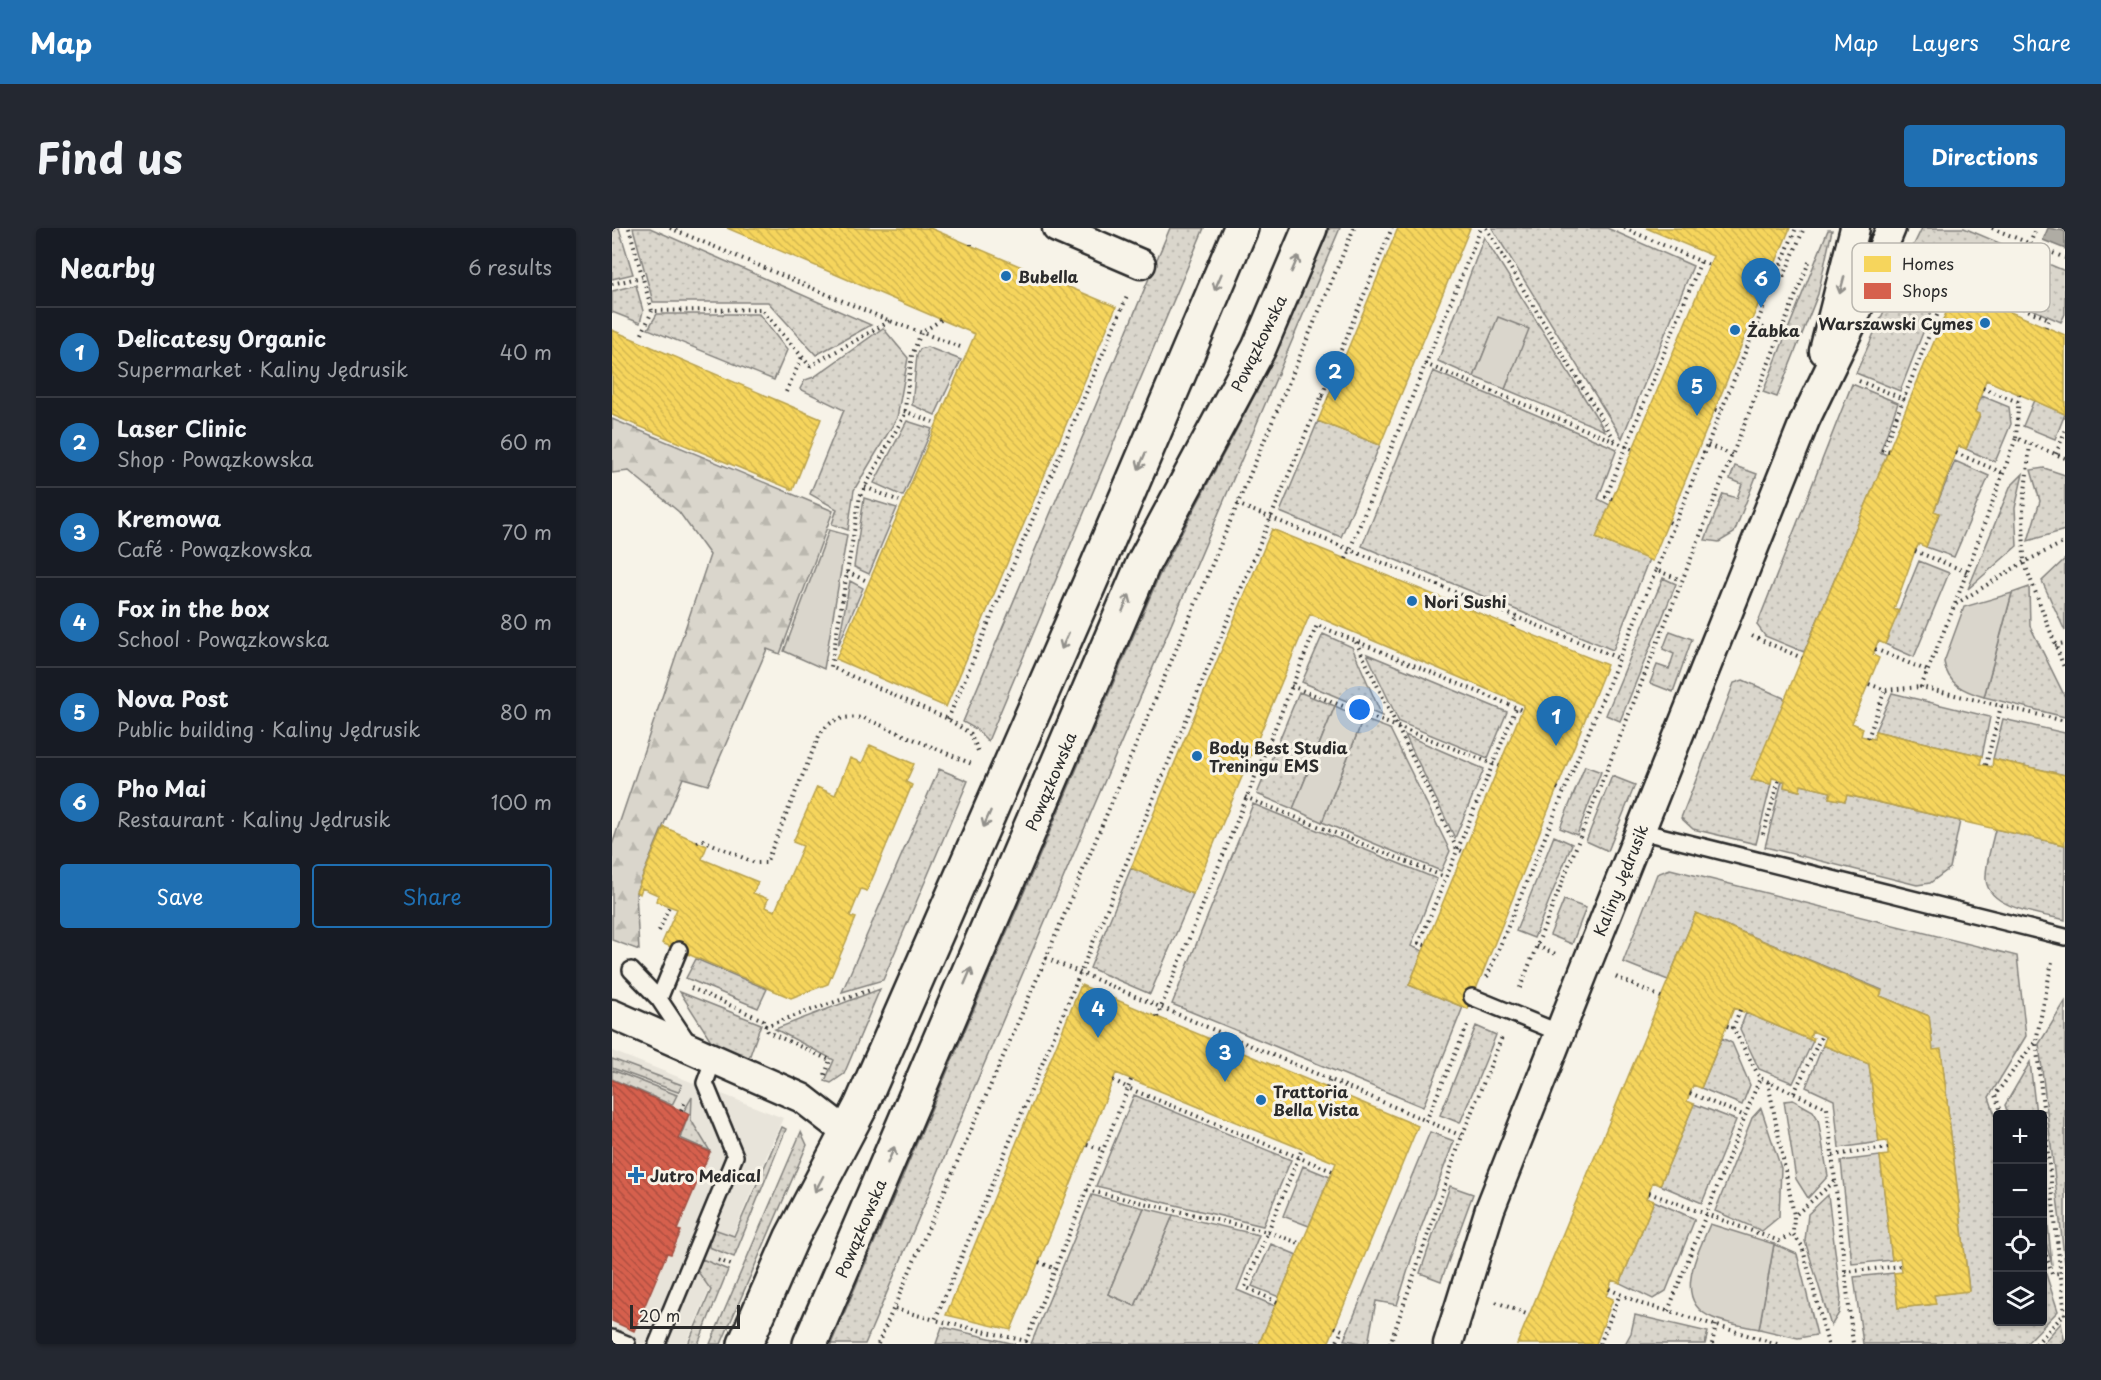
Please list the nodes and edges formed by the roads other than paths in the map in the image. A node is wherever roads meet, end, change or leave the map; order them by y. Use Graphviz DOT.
graph roads {
  1 [pos="1057,228"];
  2 [pos="1241,228"];
  3 [pos="1310,228"];
  4 [pos="1855,228"];
  5 [pos="1891,228"];
  6 [pos="1885,243"];
  7 [pos="1141,264"];
  8 [pos="1856,312"];
  9 [pos="1805,420"];
  10 [pos="1640,831"];
  11 [pos="2065,937"];
  12 [pos="679,950"];
  13 [pos="631,970"];
  14 [pos="1475,998"];
  15 [pos="659,999"];
  16 [pos="612,1014"];
  17 [pos="1560,1033"];
  18 [pos="703,1053"];
  19 [pos="847,1133"];
  20 [pos="612,1338"];
  21 [pos="627,1344"];
  22 [pos="657,1344"];
  23 [pos="745,1344"];
  24 [pos="810,1344"];
  25 [pos="1448,1344"];
  1 -- 7 [label="street"];
  2 -- 19 [label="main road, one-way"];
  24 -- 3 [label="main road, Powązkowska, one-way"];
  4 -- 9 [label="street, Kaliny Jędrusik, one-way"];
  5 -- 6 [label="street, Kaliny Jędrusik"];
  8 -- 9 [label="street, Kaliny Jędrusik"];
  9 -- 10 [label="street, Kaliny Jędrusik"];
  10 -- 11 [label="lane"];
  10 -- 17 [label="street, Kaliny Jędrusik"];
  12 -- 15 [label="lane"];
  13 -- 15 [label="lane"];
  14 -- 17 [label="lane"];
  15 -- 18 [label="lane"];
  16 -- 18 [label="street"];
  17 -- 25 [label="street, Kaliny Jędrusik"];
  18 -- 19 [label="street"];
  18 -- 22 [label="lane"];
  19 -- 23 [label="main road, one-way"];
  20 -- 21 [label="lane"];
}
